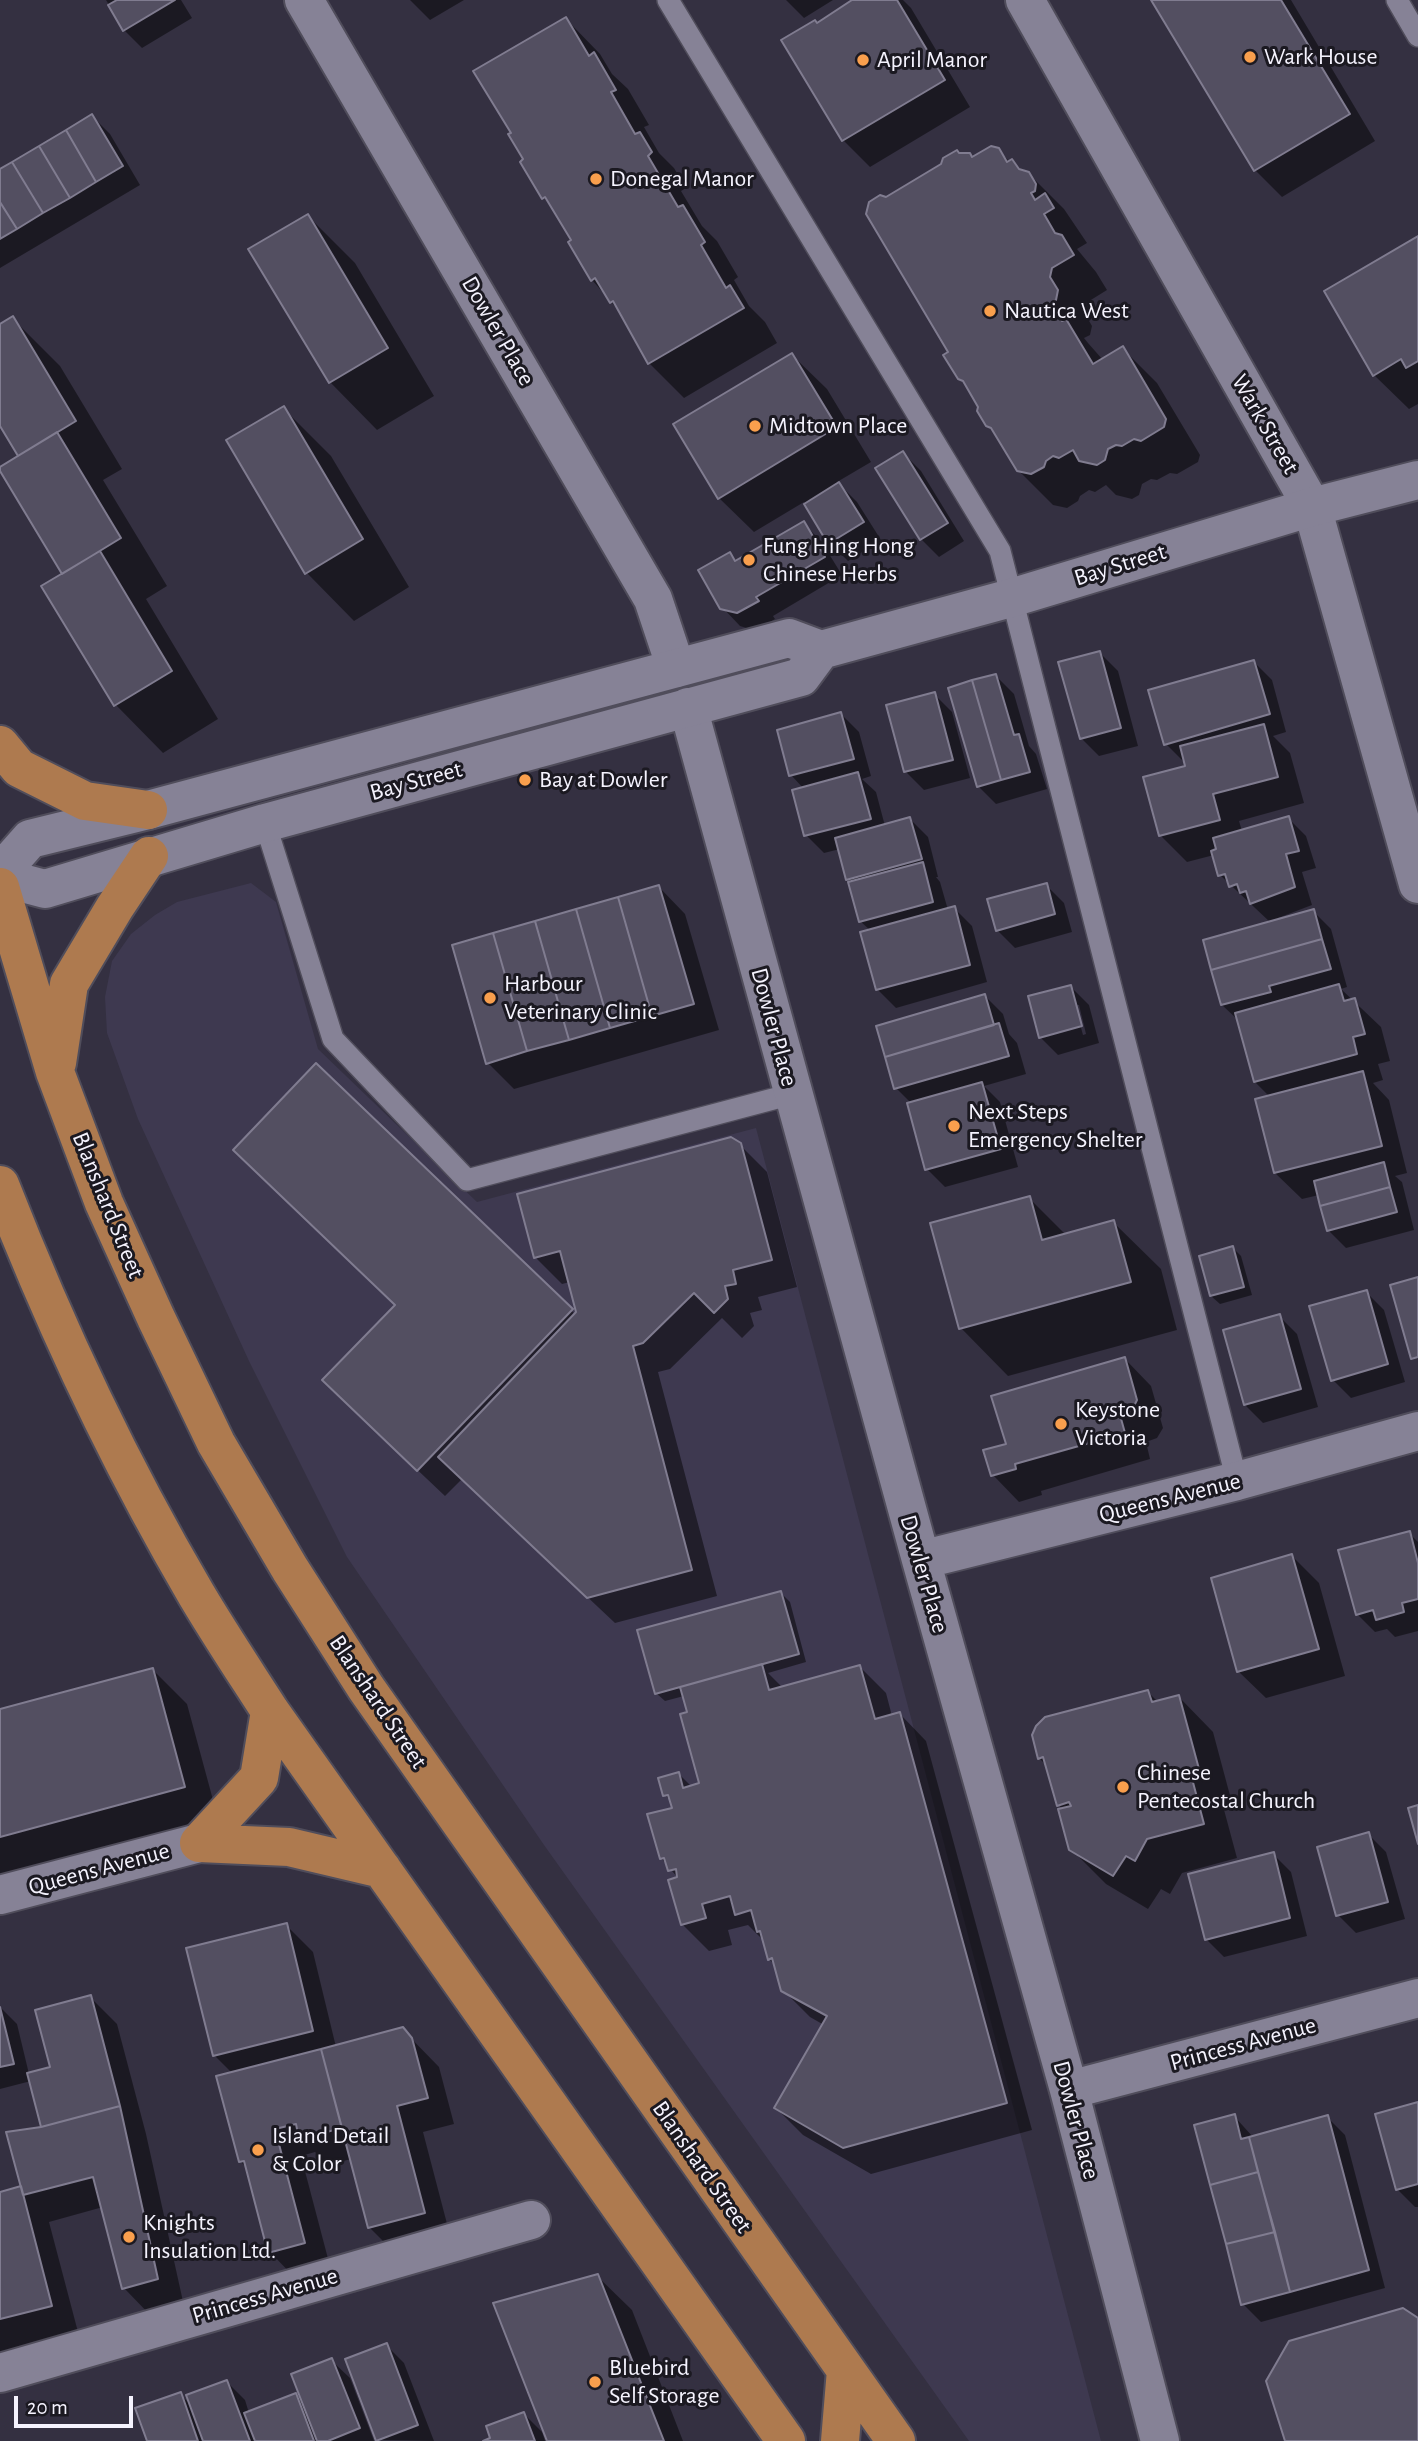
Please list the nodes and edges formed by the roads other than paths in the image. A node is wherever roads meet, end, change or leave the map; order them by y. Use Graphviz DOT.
graph roads {
  1 [pos="304,0"];
  2 [pos="668,0"];
  3 [pos="1025,0"];
  4 [pos="1397,0"];
  5 [pos="1418,36"];
  6 [pos="1418,480"];
  7 [pos="1312,507"];
  8 [pos="1011,598"];
  9 [pos="821,650"];
  10 [pos="676,668"];
  11 [pos="688,707"];
  12 [pos="0,745"];
  13 [pos="148,810"];
  14 [pos="265,822"];
  15 [pos="149,856"];
  16 [pos="0,875"];
  17 [pos="1418,884"];
  18 [pos="0,887"];
  19 [pos="55,1072"];
  20 [pos="792,1094"];
  21 [pos="0,1185"];
  22 [pos="1418,1431"];
  23 [pos="1237,1481"];
  24 [pos="920,1560"];
  25 [pos="270,1711"];
  26 [pos="198,1843"];
  27 [pos="382,1869"];
  28 [pos="0,1895"];
  29 [pos="1418,1998"];
  30 [pos="1069,2090"];
  31 [pos="531,2220"];
  32 [pos="846,2370"];
  33 [pos="0,2373"];
  34 [pos="786,2441"];
  35 [pos="840,2441"];
  36 [pos="897,2441"];
  37 [pos="1160,2441"];
  1 -- 10 [label="street, Dowler Place"];
  2 -- 8 [label="lane"];
  3 -- 7 [label="street, Wark Street"];
  4 -- 5 [label="lane"];
  6 -- 7 [label="street, Bay Street"];
  7 -- 8 [label="street, Bay Street"];
  7 -- 17 [label="street, Wark Street"];
  8 -- 9 [label="street, Bay Street"];
  8 -- 23 [label="lane"];
  9 -- 10 [label="street, Bay Street"];
  9 -- 11 [label="street, Bay Street"];
  10 -- 13 [label="street, Bay Street"];
  11 -- 14 [label="street, Bay Street"];
  11 -- 20 [label="street, Dowler Place"];
  12 -- 13 [label="main road"];
  13 -- 16 [label="street, Bay Street"];
  14 -- 15 [label="street, Bay Street"];
  14 -- 20 [label="lane"];
  15 -- 16 [label="street, Bay Street"];
  15 -- 19 [label="main road"];
  18 -- 19 [label="main road, Blanshard Street"];
  19 -- 32 [label="main road, Blanshard Street"];
  20 -- 24 [label="street, Dowler Place"];
  21 -- 25 [label="main road"];
  22 -- 23 [label="street, Queens Avenue"];
  23 -- 24 [label="street, Queens Avenue"];
  24 -- 30 [label="street, Dowler Place"];
  25 -- 26 [label="main road"];
  25 -- 27 [label="main road"];
  26 -- 27 [label="main road"];
  26 -- 28 [label="street, Queens Avenue"];
  27 -- 34 [label="main road"];
  29 -- 30 [label="street, Princess Avenue"];
  30 -- 37 [label="street, Dowler Place"];
  31 -- 33 [label="street, Princess Avenue"];
  32 -- 35 [label="main road"];
  32 -- 36 [label="main road, Blanshard Street"];
}
